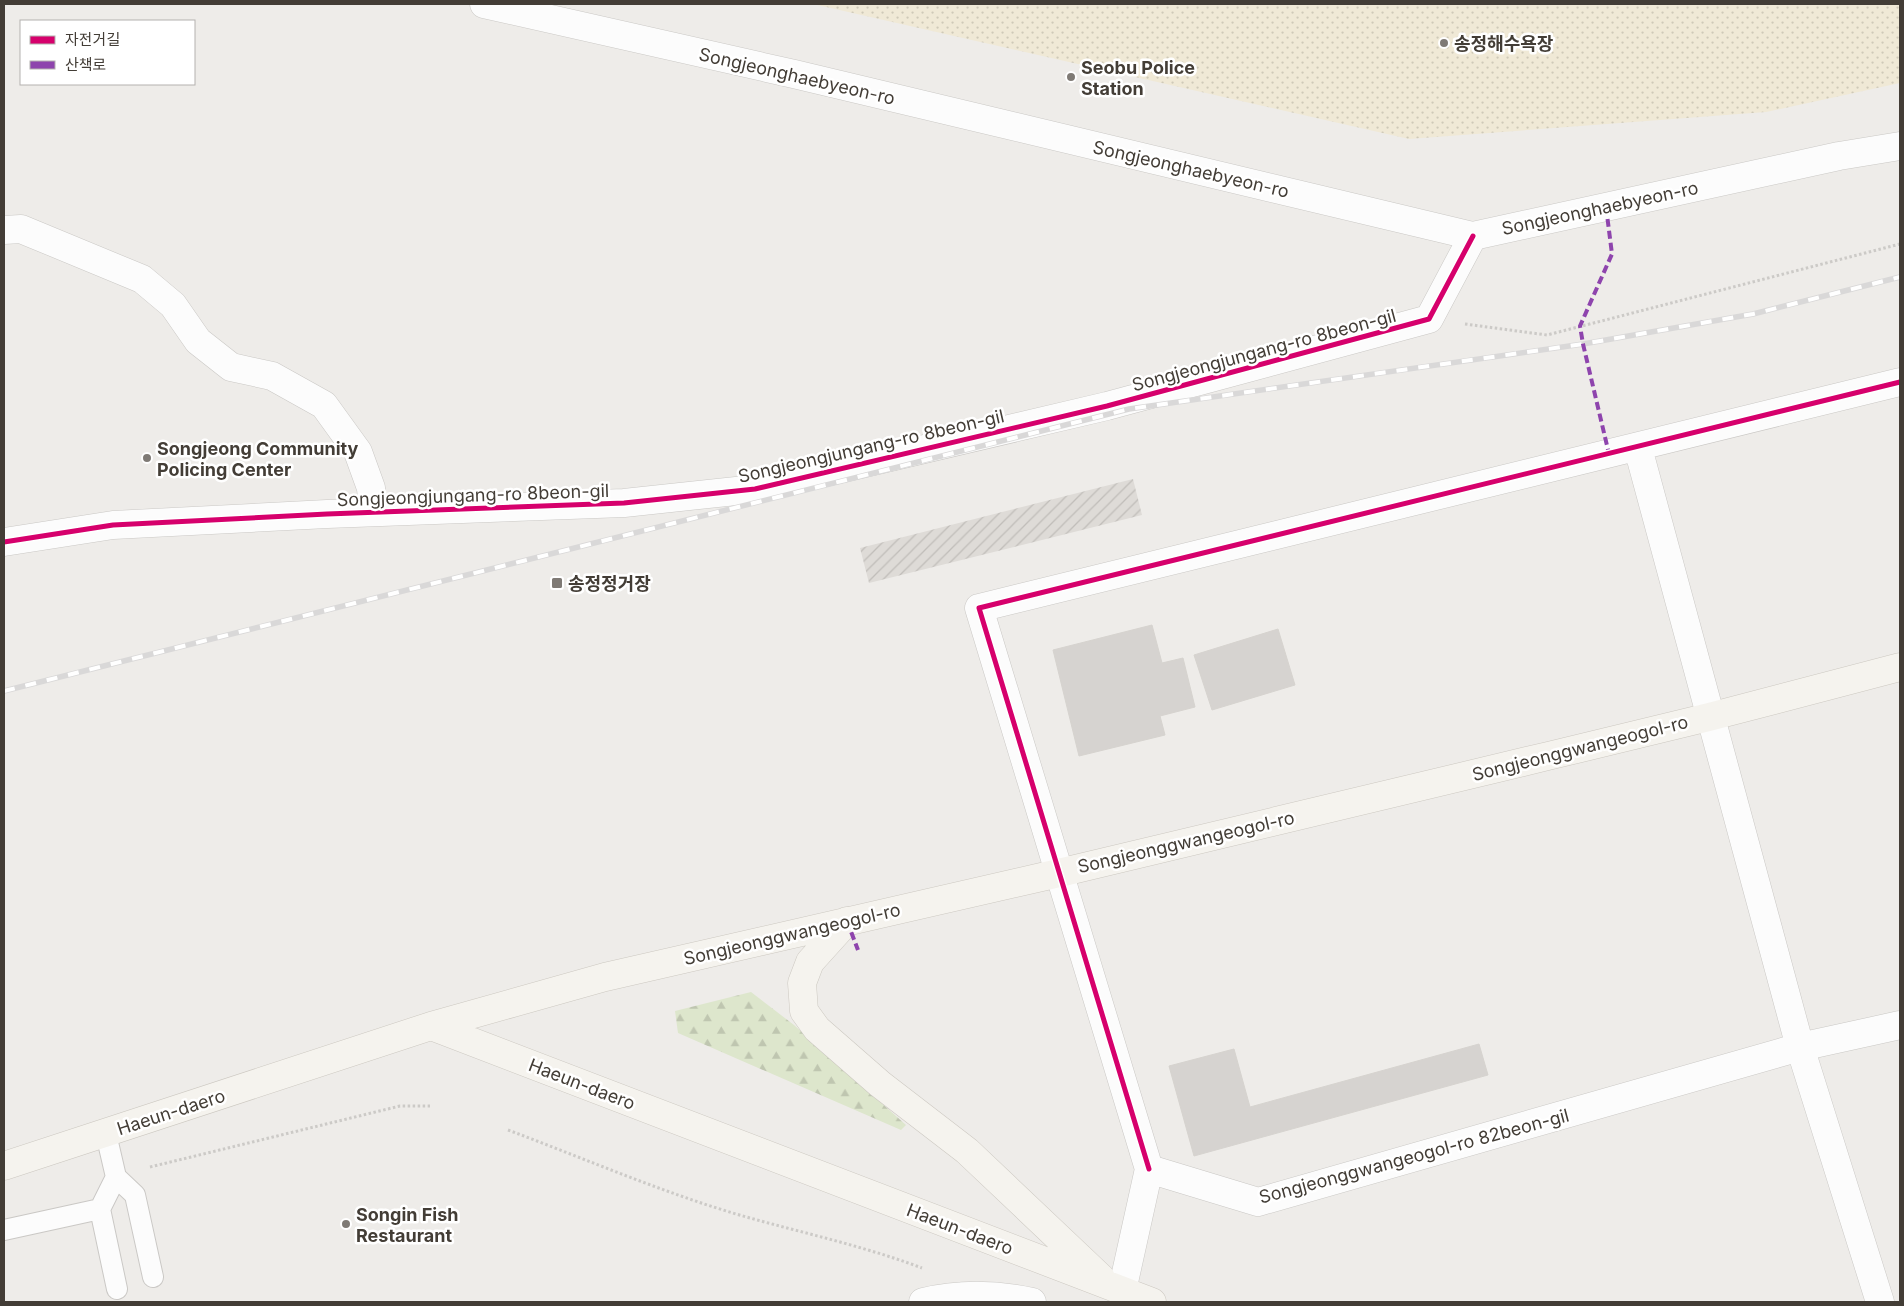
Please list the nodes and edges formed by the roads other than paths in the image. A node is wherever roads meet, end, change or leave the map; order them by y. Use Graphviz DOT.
graph roads {
  1 [pos="484,4"];
  2 [pos="1900,146"];
  3 [pos="4,230"];
  4 [pos="1473,236"];
  5 [pos="1900,382"];
  6 [pos="1638,448"];
  7 [pos="372,512"];
  8 [pos="4,542"];
  9 [pos="1900,667"];
  10 [pos="1709,717"];
  11 [pos="1059,873"];
  12 [pos="847,921"];
  13 [pos="1900,1025"];
  14 [pos="431,1026"];
  15 [pos="1800,1047"];
  16 [pos="106,1134"];
  17 [pos="4,1166"];
  18 [pos="1149,1169"];
  19 [pos="116,1177"];
  20 [pos="100,1209"];
  21 [pos="4,1230"];
  22 [pos="153,1277"];
  23 [pos="1116,1288"];
  24 [pos="117,1289"];
  25 [pos="923,1302"];
  26 [pos="1032,1302"];
  27 [pos="1152,1302"];
  28 [pos="1880,1302"];
  1 -- 4 [label="street, Songjeonghaebyeon-ro"];
  2 -- 4 [label="street, Songjeonghaebyeon-ro"];
  3 -- 7 [label="street, Songjeongjungang-ro 8beon-gil"];
  4 -- 7 [label="street, Songjeongjungang-ro 8beon-gil"];
  5 -- 6 [label="street"];
  6 -- 10 [label="street"];
  6 -- 11 [label="street"];
  7 -- 8 [label="street, Songjeongjungang-ro 8beon-gil"];
  9 -- 10 [label="main road, Songjeonggwangeogol-ro"];
  10 -- 11 [label="main road, Songjeonggwangeogol-ro"];
  10 -- 15 [label="street, Songjeonggwangeogol-ro"];
  11 -- 12 [label="main road, Songjeonggwangeogol-ro"];
  11 -- 18 [label="street"];
  12 -- 14 [label="main road, Songjeonggwangeogol-ro"];
  12 -- 23 [label="main road"];
  13 -- 15 [label="street, Songjeonggwangeogol-ro 82beon-gil"];
  14 -- 16 [label="main road, Haeun-daero"];
  14 -- 23 [label="main road, Haeun-daero"];
  15 -- 18 [label="street, Songjeonggwangeogol-ro 82beon-gil"];
  15 -- 28 [label="street"];
  16 -- 17 [label="main road, Haeun-daero"];
  16 -- 19 [label="lane"];
  18 -- 23 [label="street"];
  19 -- 20 [label="lane"];
  19 -- 22 [label="lane"];
  20 -- 21 [label="lane"];
  20 -- 24 [label="lane"];
  23 -- 27 [label="main road, Haeun-daero"];
  25 -- 26 [label="street"];
}
